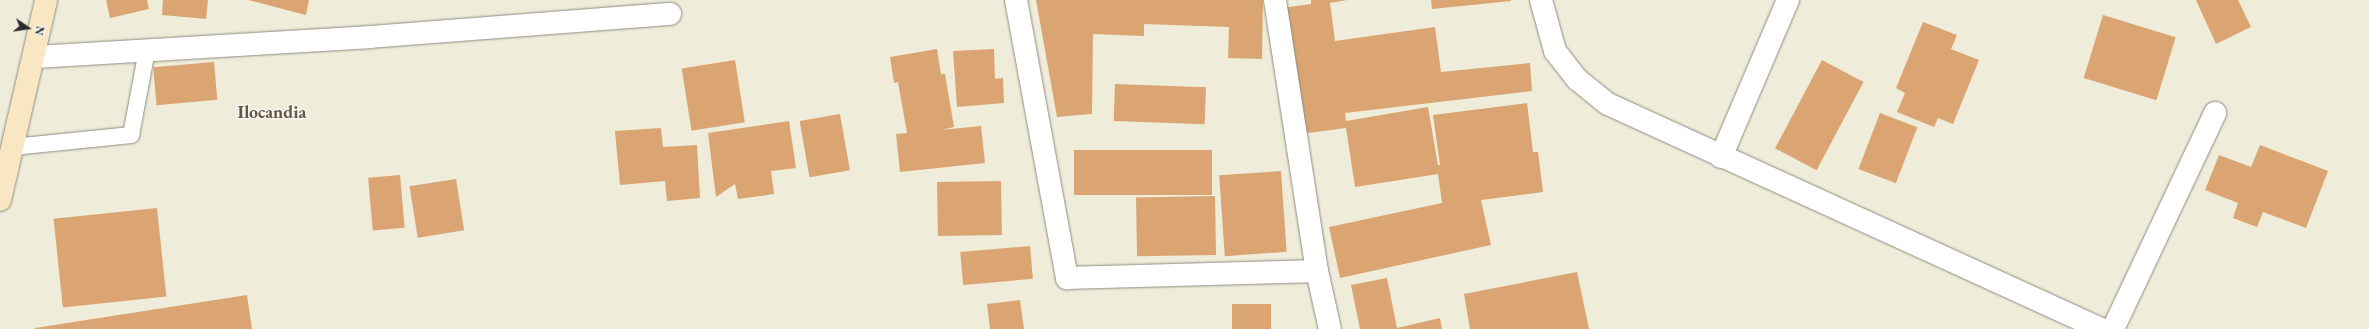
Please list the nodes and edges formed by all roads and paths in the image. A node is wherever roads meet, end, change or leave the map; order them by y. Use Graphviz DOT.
graph roads {
  1 [pos="46,0"];
  2 [pos="1016,0"];
  3 [pos="1275,0"];
  4 [pos="1541,0"];
  5 [pos="1788,0"];
  6 [pos="670,14"];
  7 [pos="147,50"];
  8 [pos="34,56"];
  9 [pos="2215,113"];
  10 [pos="13,147"];
  11 [pos="1721,157"];
  12 [pos="0,200"];
  13 [pos="1317,271"];
  14 [pos="1330,329"];
  15 [pos="2101,329"];
  16 [pos="2113,329"];
  1 -- 8 [label="main road"];
  2 -- 13 [label="street"];
  3 -- 13 [label="street"];
  4 -- 11 [label="street"];
  5 -- 11 [label="street"];
  6 -- 7 [label="street"];
  7 -- 8 [label="street"];
  7 -- 10 [label="lane"];
  8 -- 10 [label="main road"];
  9 -- 16 [label="street"];
  10 -- 12 [label="main road"];
  11 -- 15 [label="street"];
  13 -- 14 [label="street"];
}
